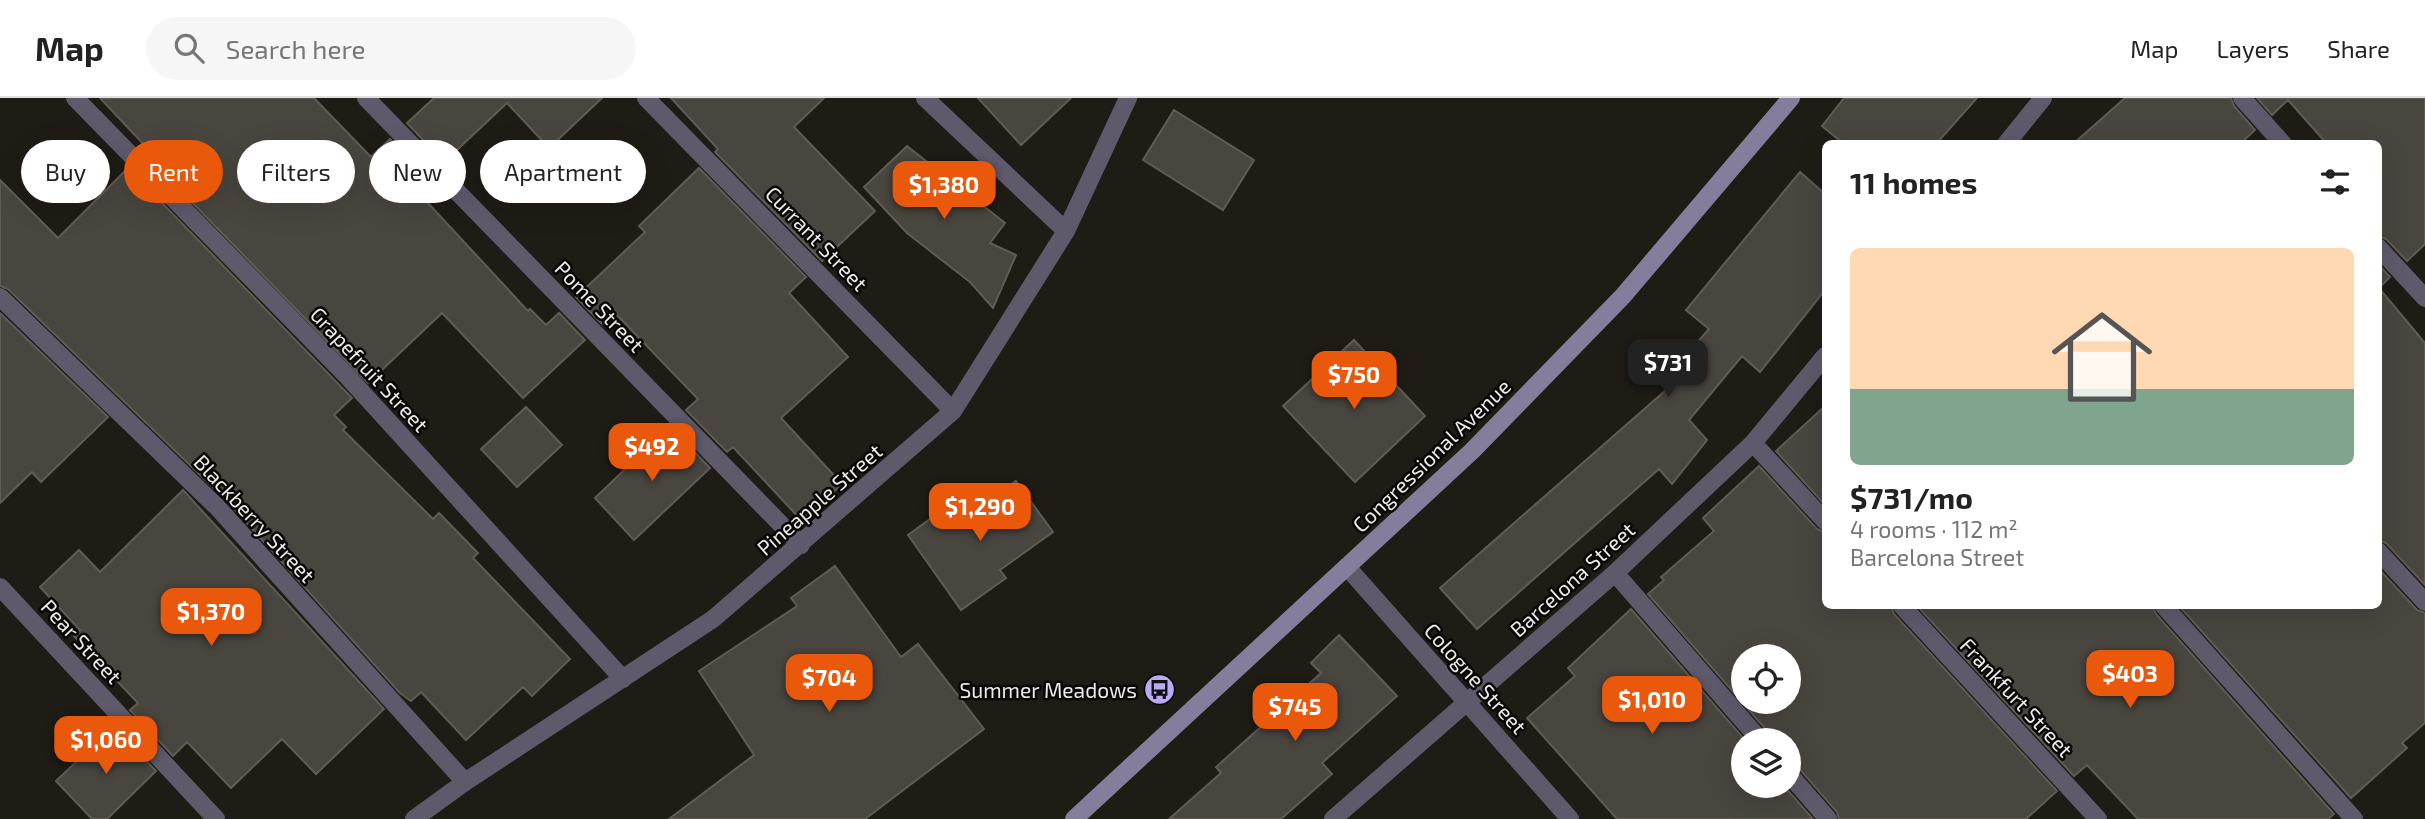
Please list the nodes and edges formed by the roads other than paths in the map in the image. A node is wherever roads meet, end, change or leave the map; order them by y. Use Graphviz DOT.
graph roads {
  1 [pos="75,98"];
  2 [pos="366,98"];
  3 [pos="646,98"];
  4 [pos="925,98"];
  5 [pos="1128,98"];
  6 [pos="1791,98"];
  7 [pos="2043,98"];
  8 [pos="2242,98"];
  9 [pos="2010,140"];
  10 [pos="2279,140"];
  11 [pos="1066,231"];
  12 [pos="2382,251"];
  13 [pos="0,297"];
  14 [pos="2425,298"];
  15 [pos="1822,360"];
  16 [pos="953,411"];
  17 [pos="1753,443"];
  18 [pos="1822,519"];
  19 [pos="801,545"];
  20 [pos="2382,555"];
  21 [pos="1347,567"];
  22 [pos="1615,573"];
  23 [pos="0,587"];
  24 [pos="2425,602"];
  25 [pos="1905,609"];
  26 [pos="2167,609"];
  27 [pos="623,679"];
  28 [pos="1468,704"];
  29 [pos="1750,728"];
  30 [pos="465,782"];
  31 [pos="1801,788"];
  32 [pos="216,819"];
  33 [pos="414,819"];
  34 [pos="1074,819"];
  35 [pos="1333,819"];
  36 [pos="1570,819"];
  37 [pos="1828,819"];
  38 [pos="2098,819"];
  39 [pos="2354,819"];
  1 -- 27 [label="street, Grapefruit Street"];
  2 -- 19 [label="street, Pome Street"];
  3 -- 16 [label="street, Currant Street"];
  4 -- 11 [label="street"];
  5 -- 11 [label="street, Pineapple Street"];
  6 -- 21 [label="main road, Congressional Avenue"];
  7 -- 9 [label="street"];
  8 -- 10 [label="street"];
  11 -- 16 [label="street, Pineapple Street"];
  12 -- 14 [label="street"];
  13 -- 30 [label="street, Blackberry Street"];
  15 -- 17 [label="street, Barcelona Street"];
  16 -- 19 [label="street, Pineapple Street"];
  17 -- 18 [label="street"];
  17 -- 22 [label="street, Barcelona Street"];
  19 -- 27 [label="street, Pineapple Street"];
  20 -- 24 [label="street"];
  21 -- 28 [label="street, Cologne Street"];
  21 -- 34 [label="main road, Congressional Avenue"];
  22 -- 28 [label="street, Barcelona Street"];
  22 -- 29 [label="street"];
  23 -- 32 [label="street, Pear Street"];
  25 -- 38 [label="street, Frankfurt Street"];
  26 -- 39 [label="street"];
  27 -- 30 [label="street, Pineapple Street"];
  28 -- 35 [label="street, Barcelona Street"];
  28 -- 36 [label="street, Cologne Street"];
  30 -- 33 [label="street, Pineapple Street"];
  31 -- 37 [label="street"];
}
